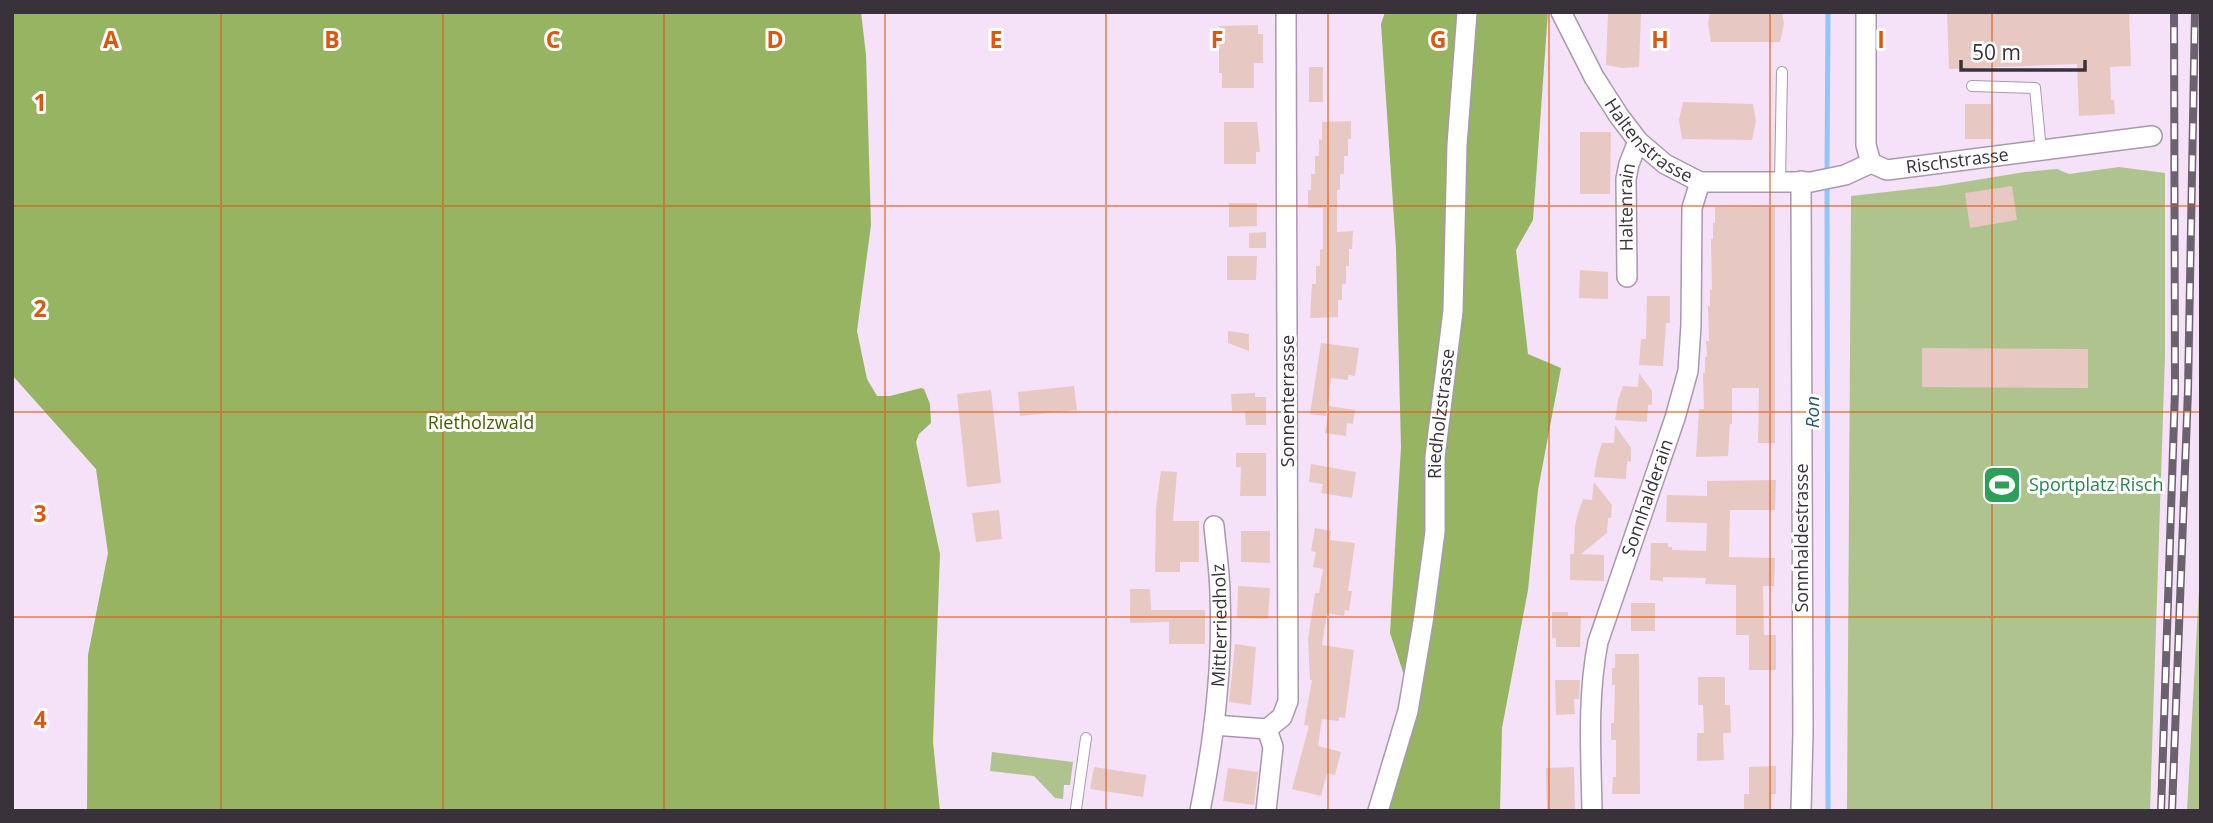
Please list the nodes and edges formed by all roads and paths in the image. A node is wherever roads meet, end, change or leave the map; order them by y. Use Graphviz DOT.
graph roads {
  1 [pos="1286,12"];
  2 [pos="1467,12"];
  3 [pos="1561,12"];
  4 [pos="1866,12"];
  5 [pos="1782,72"];
  6 [pos="1972,86"];
  7 [pos="2152,136"];
  8 [pos="1638,141"];
  9 [pos="2040,151"];
  10 [pos="1871,163"];
  11 [pos="1806,181"];
  12 [pos="1780,182"];
  13 [pos="1700,183"];
  14 [pos="1627,277"];
  15 [pos="1214,526"];
  16 [pos="1214,725"];
  17 [pos="1267,729"];
  18 [pos="1086,738"];
  19 [pos="1076,809"];
  20 [pos="1200,811"];
  21 [pos="1266,811"];
  22 [pos="1378,811"];
  23 [pos="1592,811"];
  24 [pos="1801,811"];
  1 -- 17 [label="street, Sonnenterrasse"];
  2 -- 22 [label="street, Riedholzstrasse"];
  3 -- 8 [label="street, Haltenstrasse"];
  4 -- 10 [label="street"];
  5 -- 12 [label="lane"];
  6 -- 9 [label="lane"];
  7 -- 9 [label="street, Rischstrasse"];
  8 -- 13 [label="street, Haltenstrasse"];
  8 -- 14 [label="street, Haltenrain"];
  9 -- 10 [label="street, Rischstrasse"];
  10 -- 11 [label="street, Haltenstrasse"];
  11 -- 12 [label="street, Haltenstrasse"];
  11 -- 24 [label="street, Sonnhaldestrasse"];
  12 -- 13 [label="street, Haltenstrasse"];
  13 -- 23 [label="street, Sonnhalderain"];
  15 -- 16 [label="street, Mittlerriedholz"];
  16 -- 17 [label="street"];
  16 -- 20 [label="street"];
  17 -- 21 [label="street"];
  18 -- 19 [label="lane"];
}
